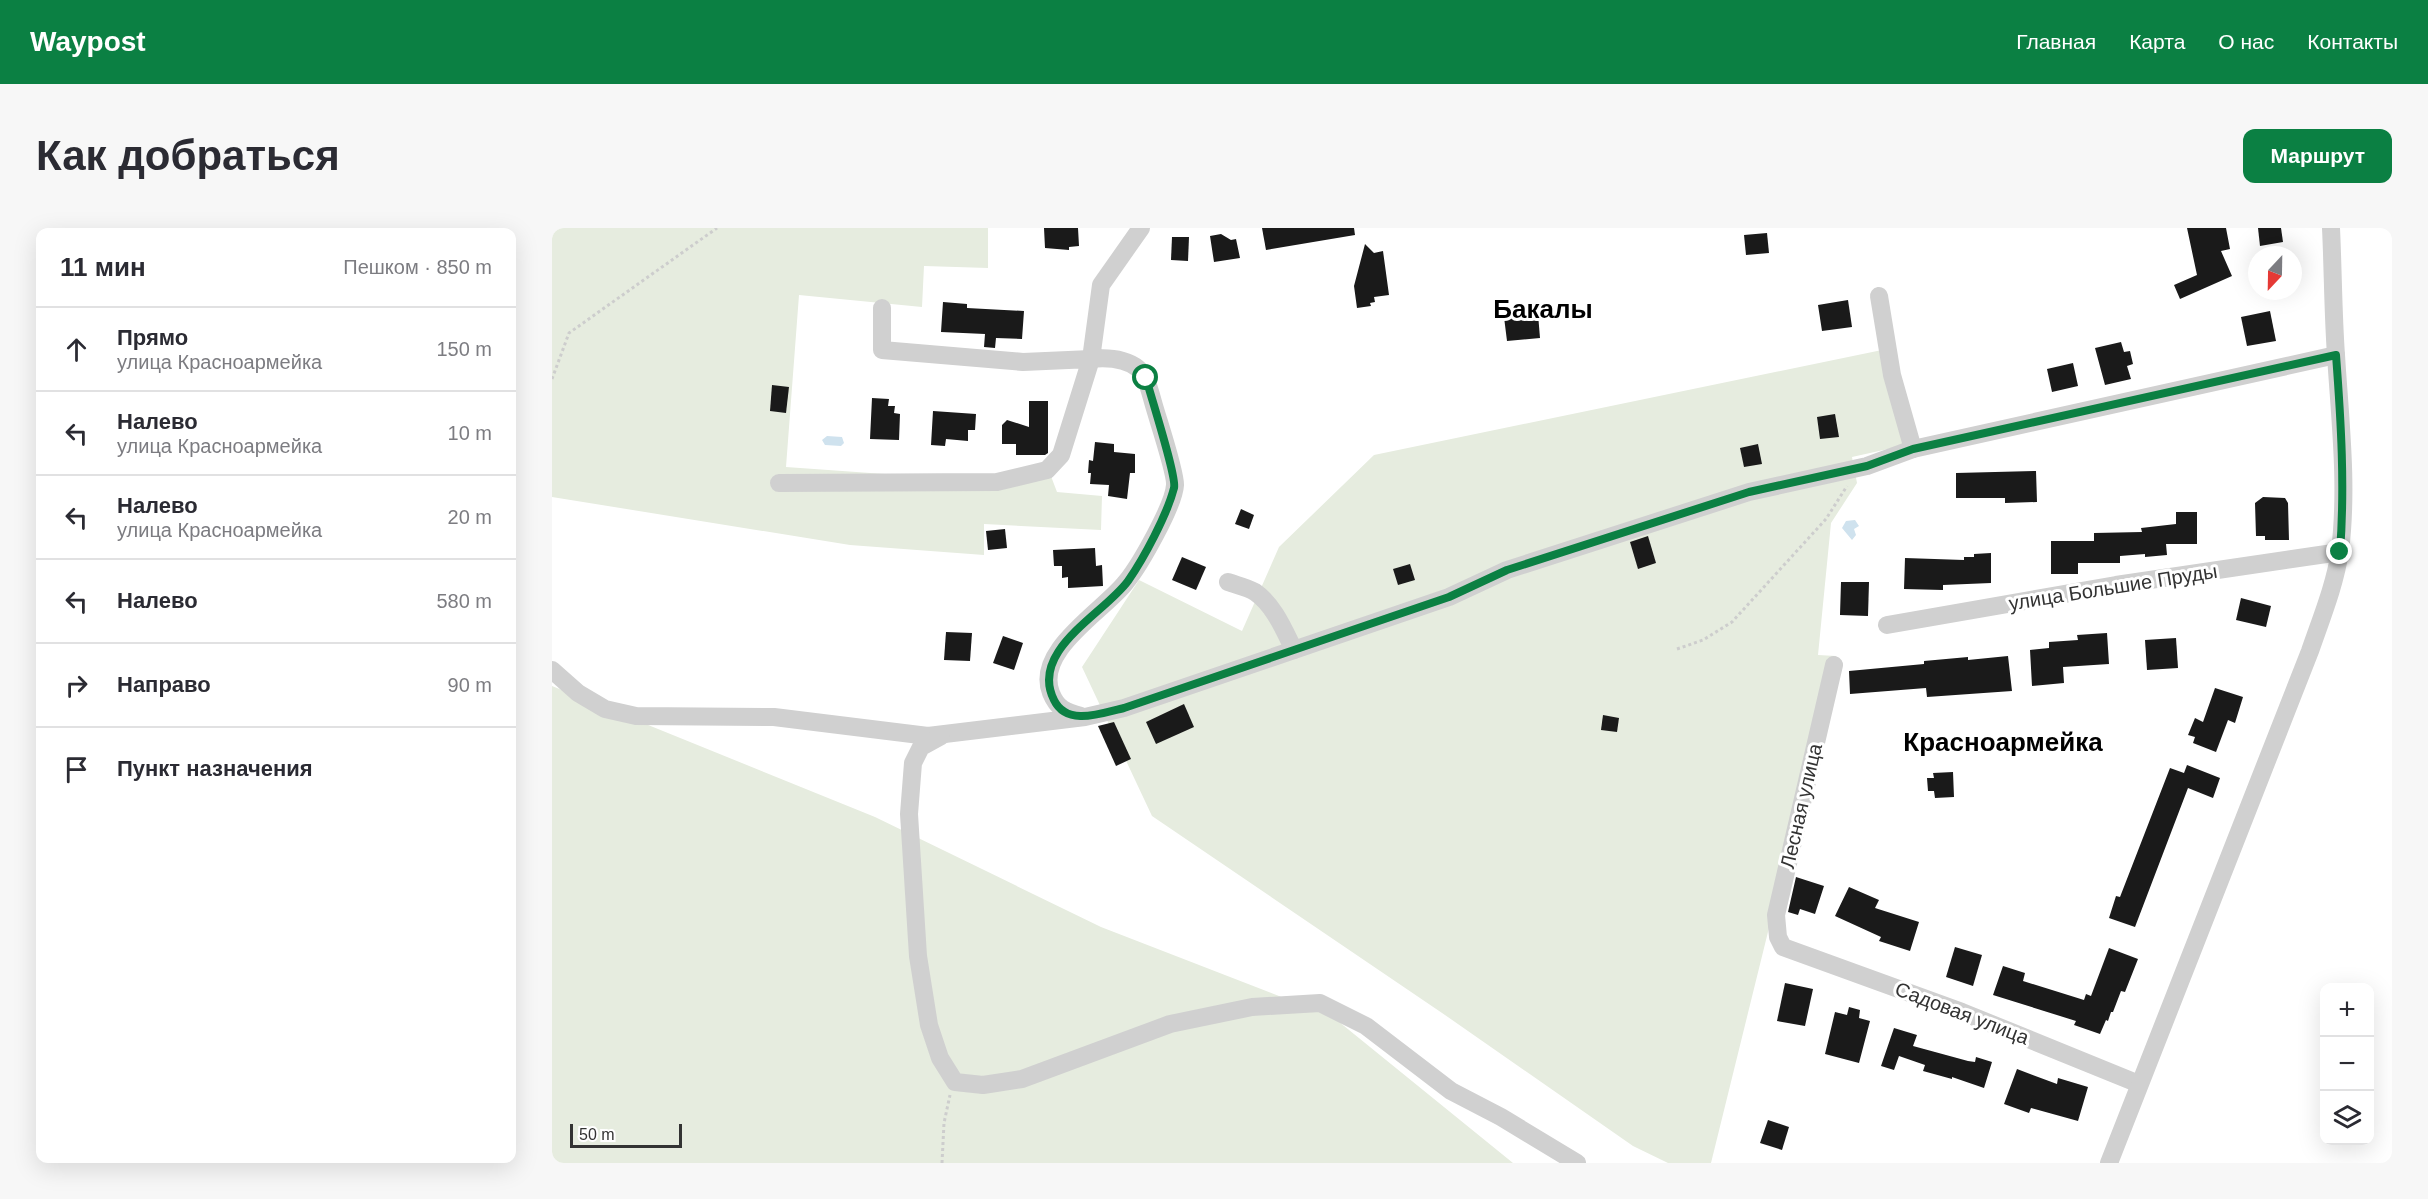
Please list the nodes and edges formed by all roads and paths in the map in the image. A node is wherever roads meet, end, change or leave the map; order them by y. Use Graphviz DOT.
graph roads {
  1 [pos="717,228"];
  2 [pos="1141,228"];
  3 [pos="2331,228"];
  4 [pos="1879,296"];
  5 [pos="882,308"];
  6 [pos="2336,355"];
  7 [pos="1091,359"];
  8 [pos="552,379"];
  9 [pos="1913,449"];
  10 [pos="1867,466"];
  11 [pos="779,483"];
  12 [pos="2340,552"];
  13 [pos="1228,582"];
  14 [pos="1887,625"];
  15 [pos="1677,649"];
  16 [pos="1294,650"];
  17 [pos="1834,665"];
  18 [pos="552,670"];
  19 [pos="1085,717"];
  20 [pos="945,734"];
  21 [pos="1783,947"];
  22 [pos="955,1082"];
  23 [pos="2139,1084"];
  24 [pos="942,1163"];
  25 [pos="1577,1163"];
  26 [pos="2109,1163"];
  1 -- 8 [label="path"];
  2 -- 7 [label="street"];
  3 -- 6 [label="street"];
  4 -- 9 [label="street"];
  5 -- 7 [label="street"];
  6 -- 9 [label="street"];
  6 -- 12 [label="street"];
  7 -- 11 [label="street"];
  7 -- 19 [label="street"];
  9 -- 10 [label="street"];
  10 -- 15 [label="path"];
  10 -- 16 [label="street"];
  12 -- 14 [label="street, улица Большие Пруды"];
  12 -- 23 [label="street"];
  13 -- 16 [label="street"];
  16 -- 19 [label="street"];
  17 -- 21 [label="street, Лесная улица"];
  18 -- 20 [label="street"];
  19 -- 20 [label="street"];
  20 -- 22 [label="street"];
  21 -- 23 [label="street, Садовая улица"];
  22 -- 24 [label="path"];
  22 -- 25 [label="street"];
  23 -- 26 [label="street"];
}
